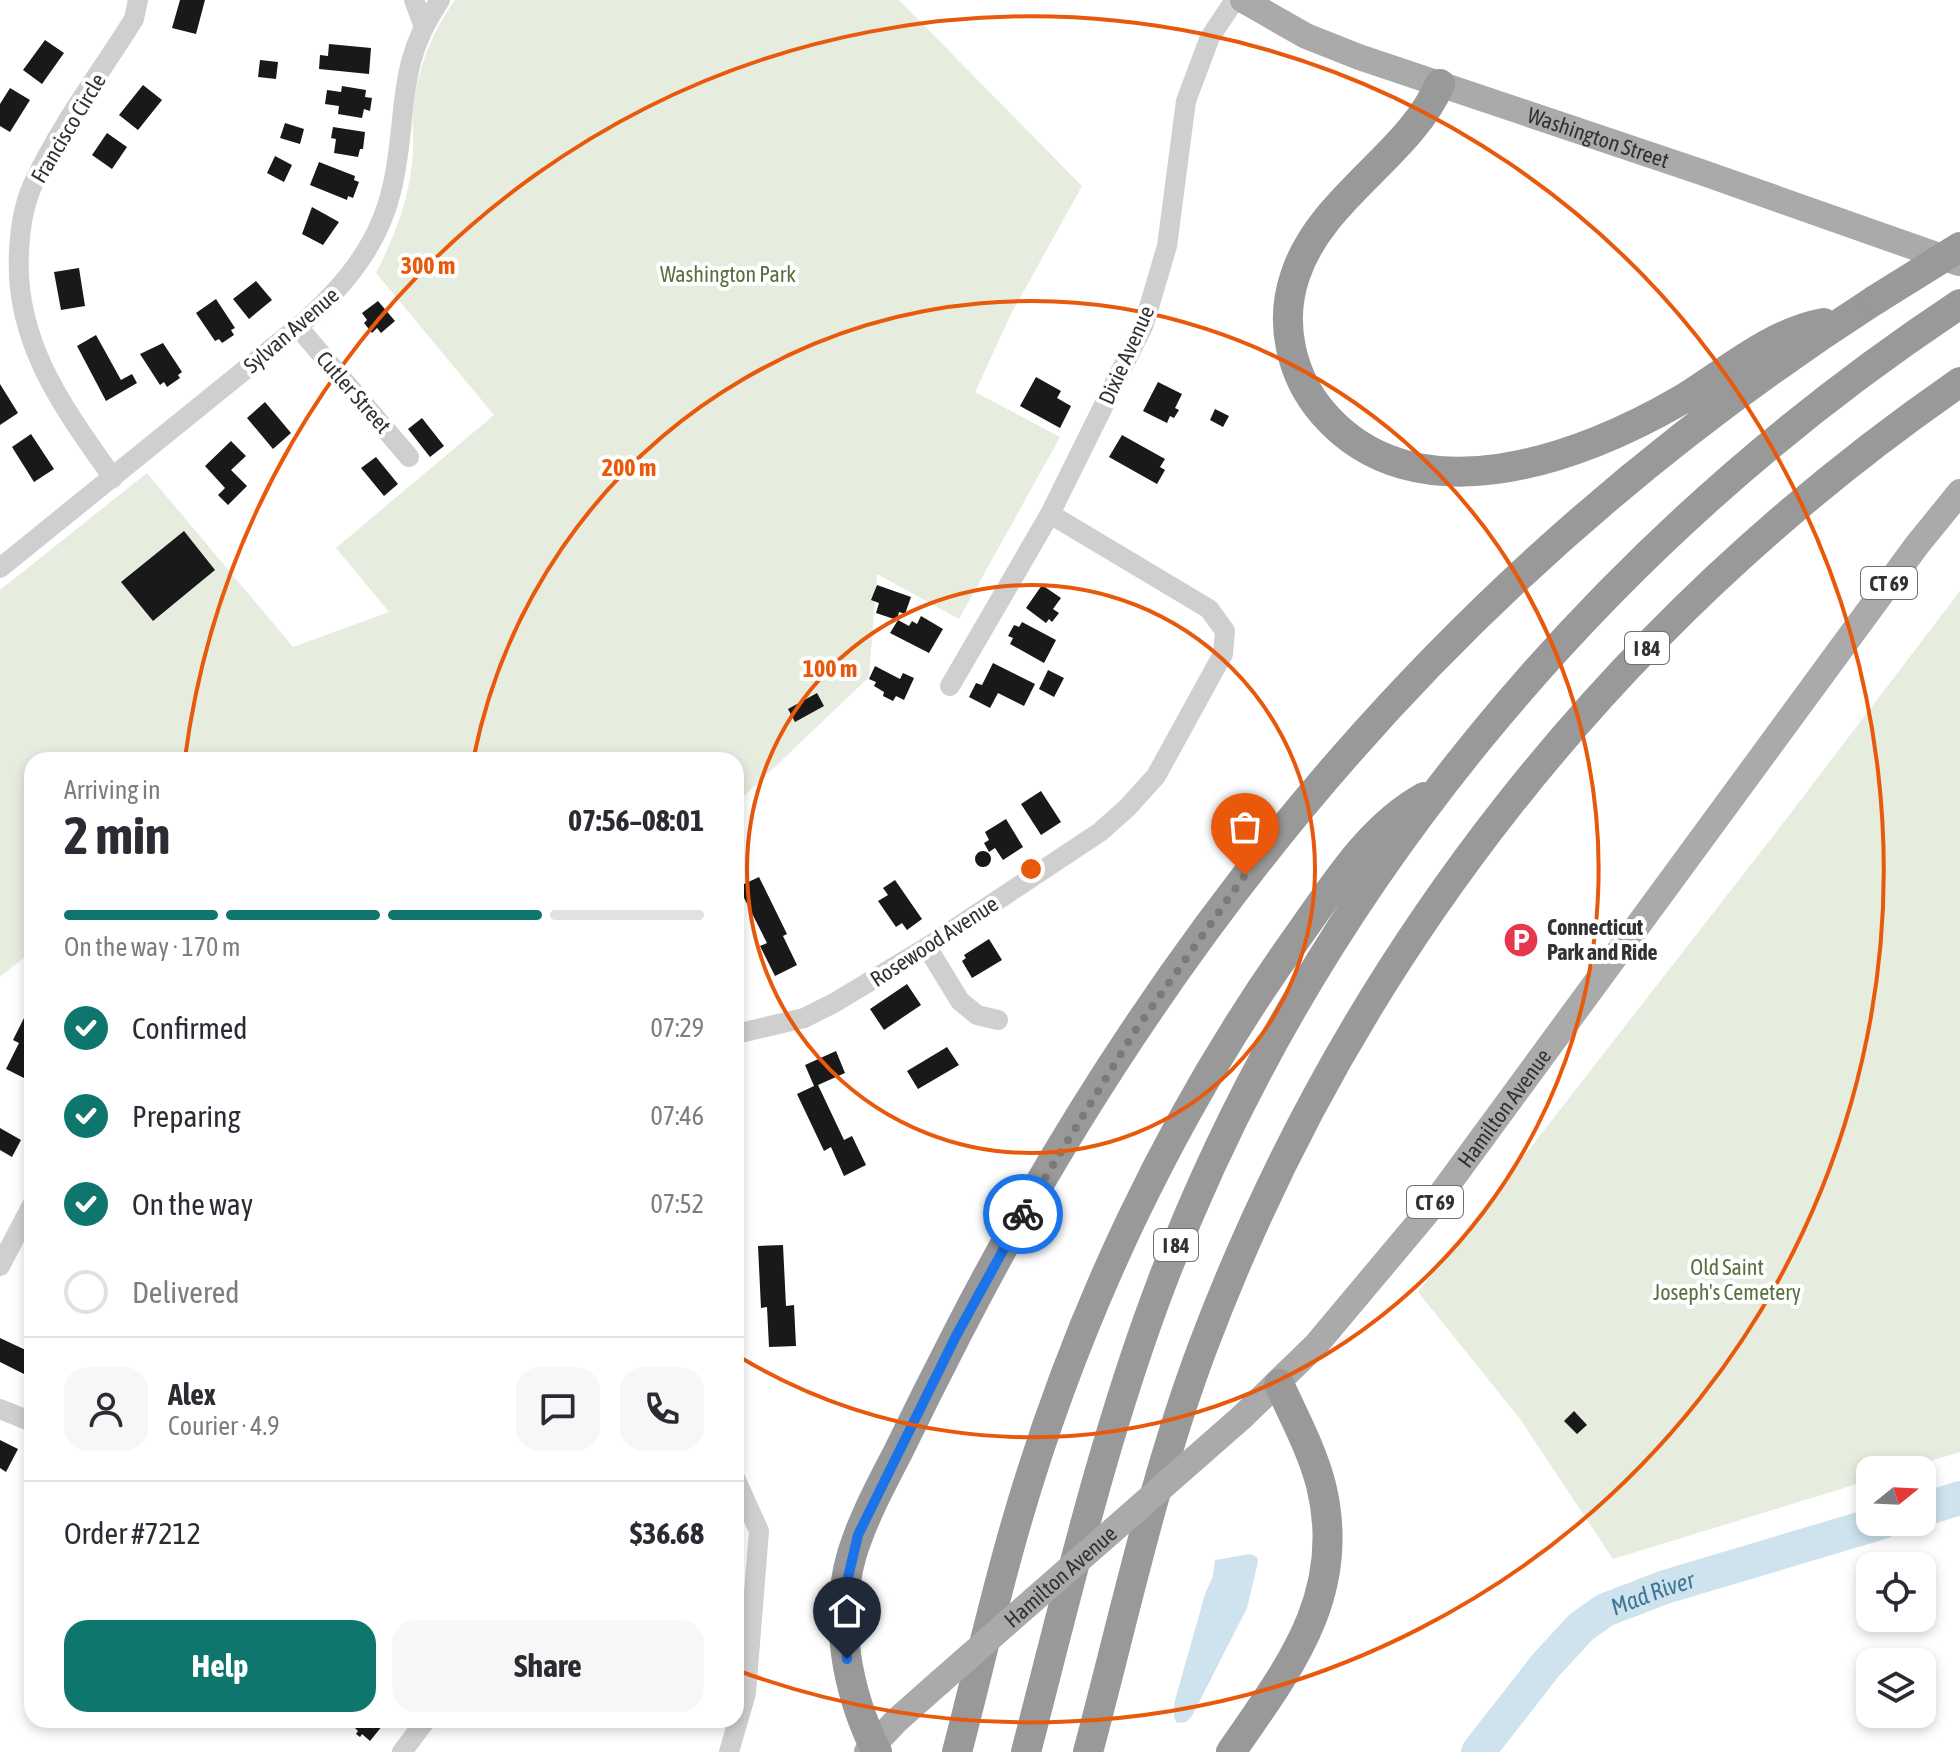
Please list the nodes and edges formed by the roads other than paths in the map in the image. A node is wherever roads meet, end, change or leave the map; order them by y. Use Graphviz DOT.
graph roads {
  1 [pos="138,0"];
  2 [pos="414,0"];
  3 [pos="440,0"];
  4 [pos="1235,0"];
  5 [pos="1243,0"];
  6 [pos="424,27"];
  7 [pos="1440,84"];
  8 [pos="1960,247"];
  9 [pos="1960,264"];
  10 [pos="1960,304"];
  11 [pos="1845,319"];
  12 [pos="298,327"];
  13 [pos="1960,382"];
  14 [pos="409,457"];
  15 [pos="113,478"];
  16 [pos="1960,492"];
  17 [pos="1050,514"];
  18 [pos="0,568"];
  19 [pos="950,686"];
  20 [pos="1440,789"];
  21 [pos="927,947"];
  22 [pos="998,1020"];
  23 [pos="744,1032"];
  24 [pos="24,1220"];
  25 [pos="0,1266"];
  26 [pos="1279,1384"];
  27 [pos="0,1409"];
  28 [pos="24,1419"];
  29 [pos="744,1497"];
  30 [pos="744,1700"];
  31 [pos="420,1728"];
  32 [pos="736,1728"];
  33 [pos="872,1750"];
  34 [pos="402,1752"];
  35 [pos="729,1752"];
  36 [pos="957,1752"];
  37 [pos="1026,1752"];
  38 [pos="1088,1752"];
  39 [pos="1231,1752"];
  1 -- 15 [label="street, Francisco Circle"];
  2 -- 6 [label="street"];
  3 -- 6 [label="street, Sylvan Avenue"];
  4 -- 17 [label="street, Dixie Avenue"];
  5 -- 7 [label="main road, Washington Street"];
  6 -- 12 [label="street, Sylvan Avenue"];
  7 -- 9 [label="main road, Washington Street"];
  7 -- 11 [label="highway"];
  8 -- 11 [label="highway, bridge"];
  10 -- 20 [label="highway, I 84"];
  11 -- 33 [label="highway"];
  12 -- 14 [label="street, Cutler Street"];
  12 -- 15 [label="street, Sylvan Avenue"];
  13 -- 38 [label="highway, I 84"];
  15 -- 18 [label="street, Sylvan Avenue"];
  16 -- 26 [label="main road, Hamilton Avenue / CT 69"];
  17 -- 19 [label="street, Dixie Avenue"];
  17 -- 21 [label="street, Rosewood Avenue"];
  20 -- 36 [label="highway"];
  20 -- 37 [label="highway, I 84"];
  21 -- 22 [label="street"];
  21 -- 23 [label="street, Rosewood Avenue"];
  24 -- 25 [label="street"];
  26 -- 33 [label="main road, Hamilton Avenue / CT 69, bridge"];
  26 -- 39 [label="highway"];
  27 -- 28 [label="street"];
  29 -- 30 [label="street"];
  31 -- 34 [label="street"];
  32 -- 35 [label="street"];
}
